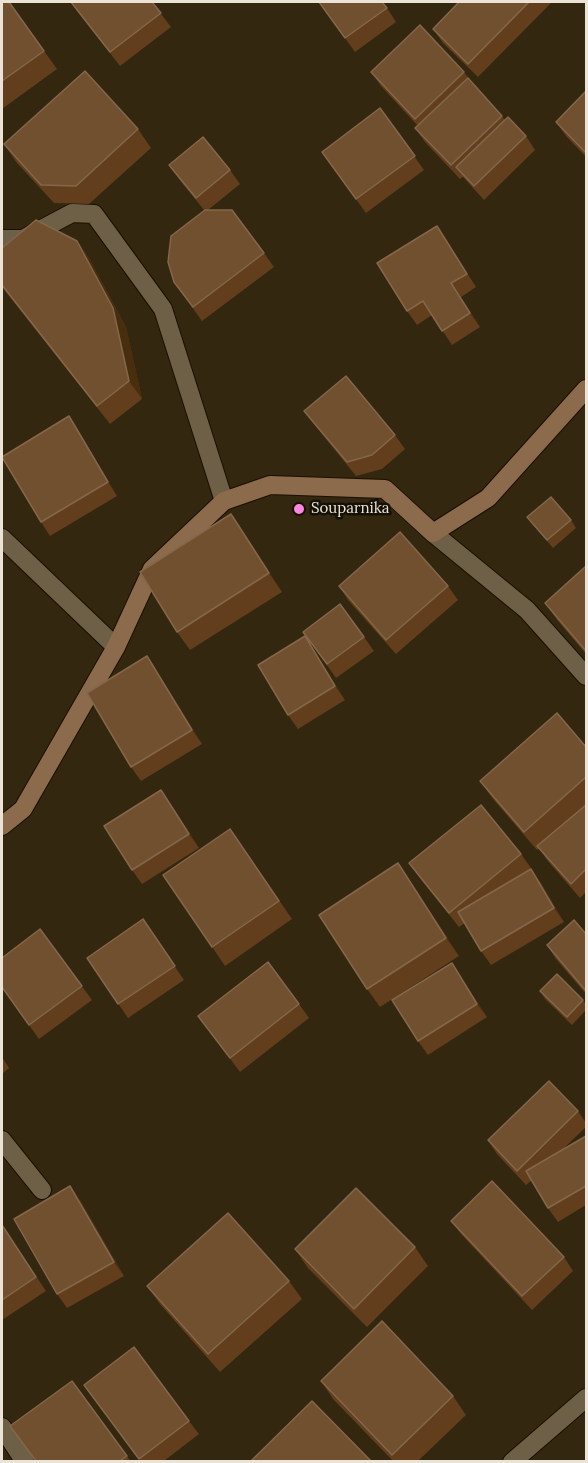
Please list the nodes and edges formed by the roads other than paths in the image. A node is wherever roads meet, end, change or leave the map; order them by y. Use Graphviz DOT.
graph roads {
  1 [pos="2,239"];
  2 [pos="586,389"];
  3 [pos="224,501"];
  4 [pos="433,533"];
  5 [pos="2,538"];
  6 [pos="116,647"];
  7 [pos="586,676"];
  8 [pos="2,826"];
  9 [pos="2,1140"];
  10 [pos="42,1190"];
  11 [pos="586,1398"];
  12 [pos="2,1427"];
  13 [pos="26,1461"];
  14 [pos="512,1461"];
  1 -- 3 [label="street"];
  2 -- 4 [label="main road"];
  3 -- 4 [label="main road"];
  3 -- 6 [label="main road"];
  4 -- 7 [label="street"];
  5 -- 6 [label="street"];
  6 -- 8 [label="main road"];
  9 -- 10 [label="street"];
  11 -- 14 [label="street"];
  12 -- 13 [label="street"];
}
